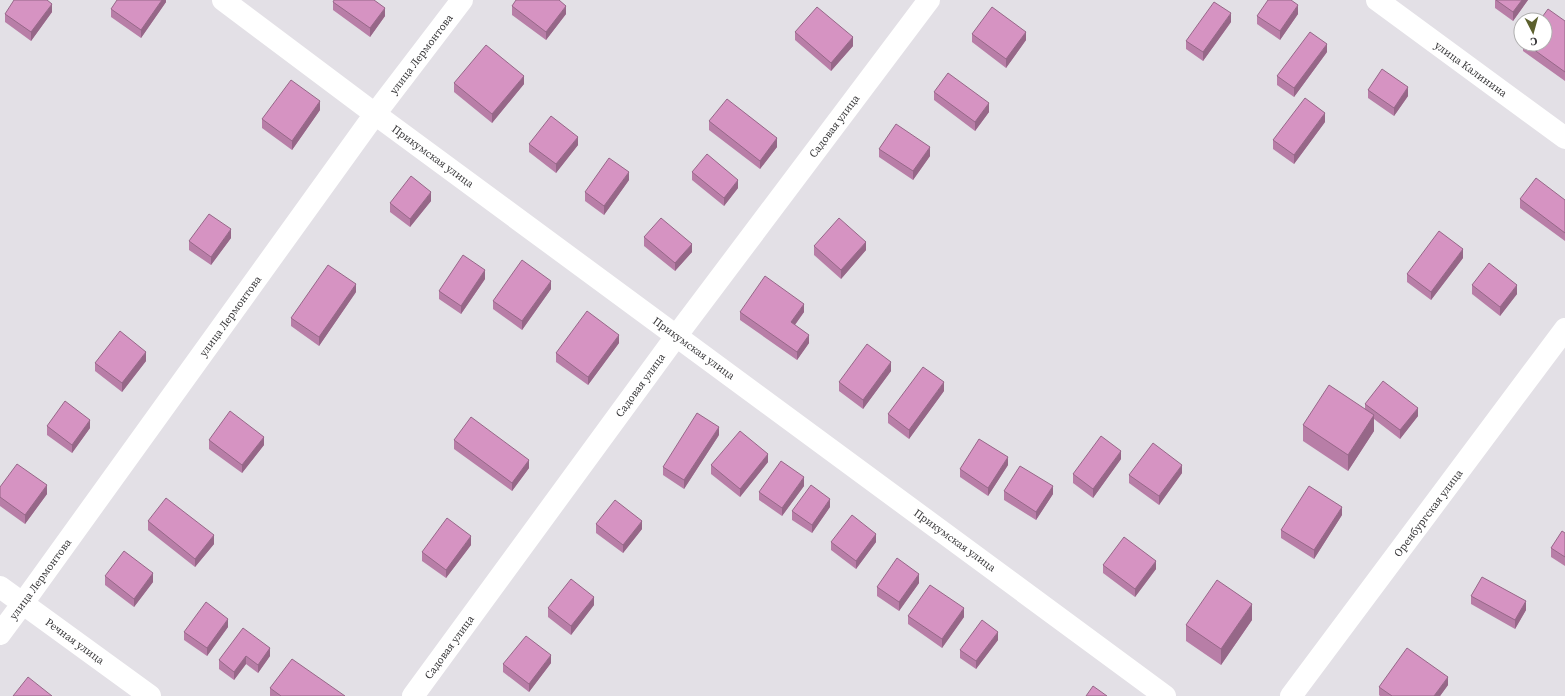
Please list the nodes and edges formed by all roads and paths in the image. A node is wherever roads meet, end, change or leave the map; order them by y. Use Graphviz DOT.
graph roads {
  1 [pos="222,0"];
  2 [pos="462,0"];
  3 [pos="929,0"];
  4 [pos="1377,0"];
  5 [pos="375,114"];
  6 [pos="1565,138"];
  7 [pos="1565,329"];
  8 [pos="677,335"];
  9 [pos="0,587"];
  10 [pos="23,603"];
  11 [pos="0,634"];
  12 [pos="150,696"];
  13 [pos="413,696"];
  14 [pos="1165,696"];
  15 [pos="1291,696"];
  1 -- 5 [label="street, Прикумская улица"];
  2 -- 5 [label="street, улица Лермонтова"];
  3 -- 8 [label="street, Садовая улица"];
  4 -- 6 [label="street, улица Калинина"];
  5 -- 8 [label="street, Прикумская улица"];
  5 -- 10 [label="street, улица Лермонтова"];
  7 -- 15 [label="street, Оренбургская улица"];
  8 -- 13 [label="street, Садовая улица"];
  8 -- 14 [label="street, Прикумская улица"];
  9 -- 10 [label="street, Речная улица"];
  10 -- 11 [label="street, улица Лермонтова"];
  10 -- 12 [label="street, Речная улица"];
}
